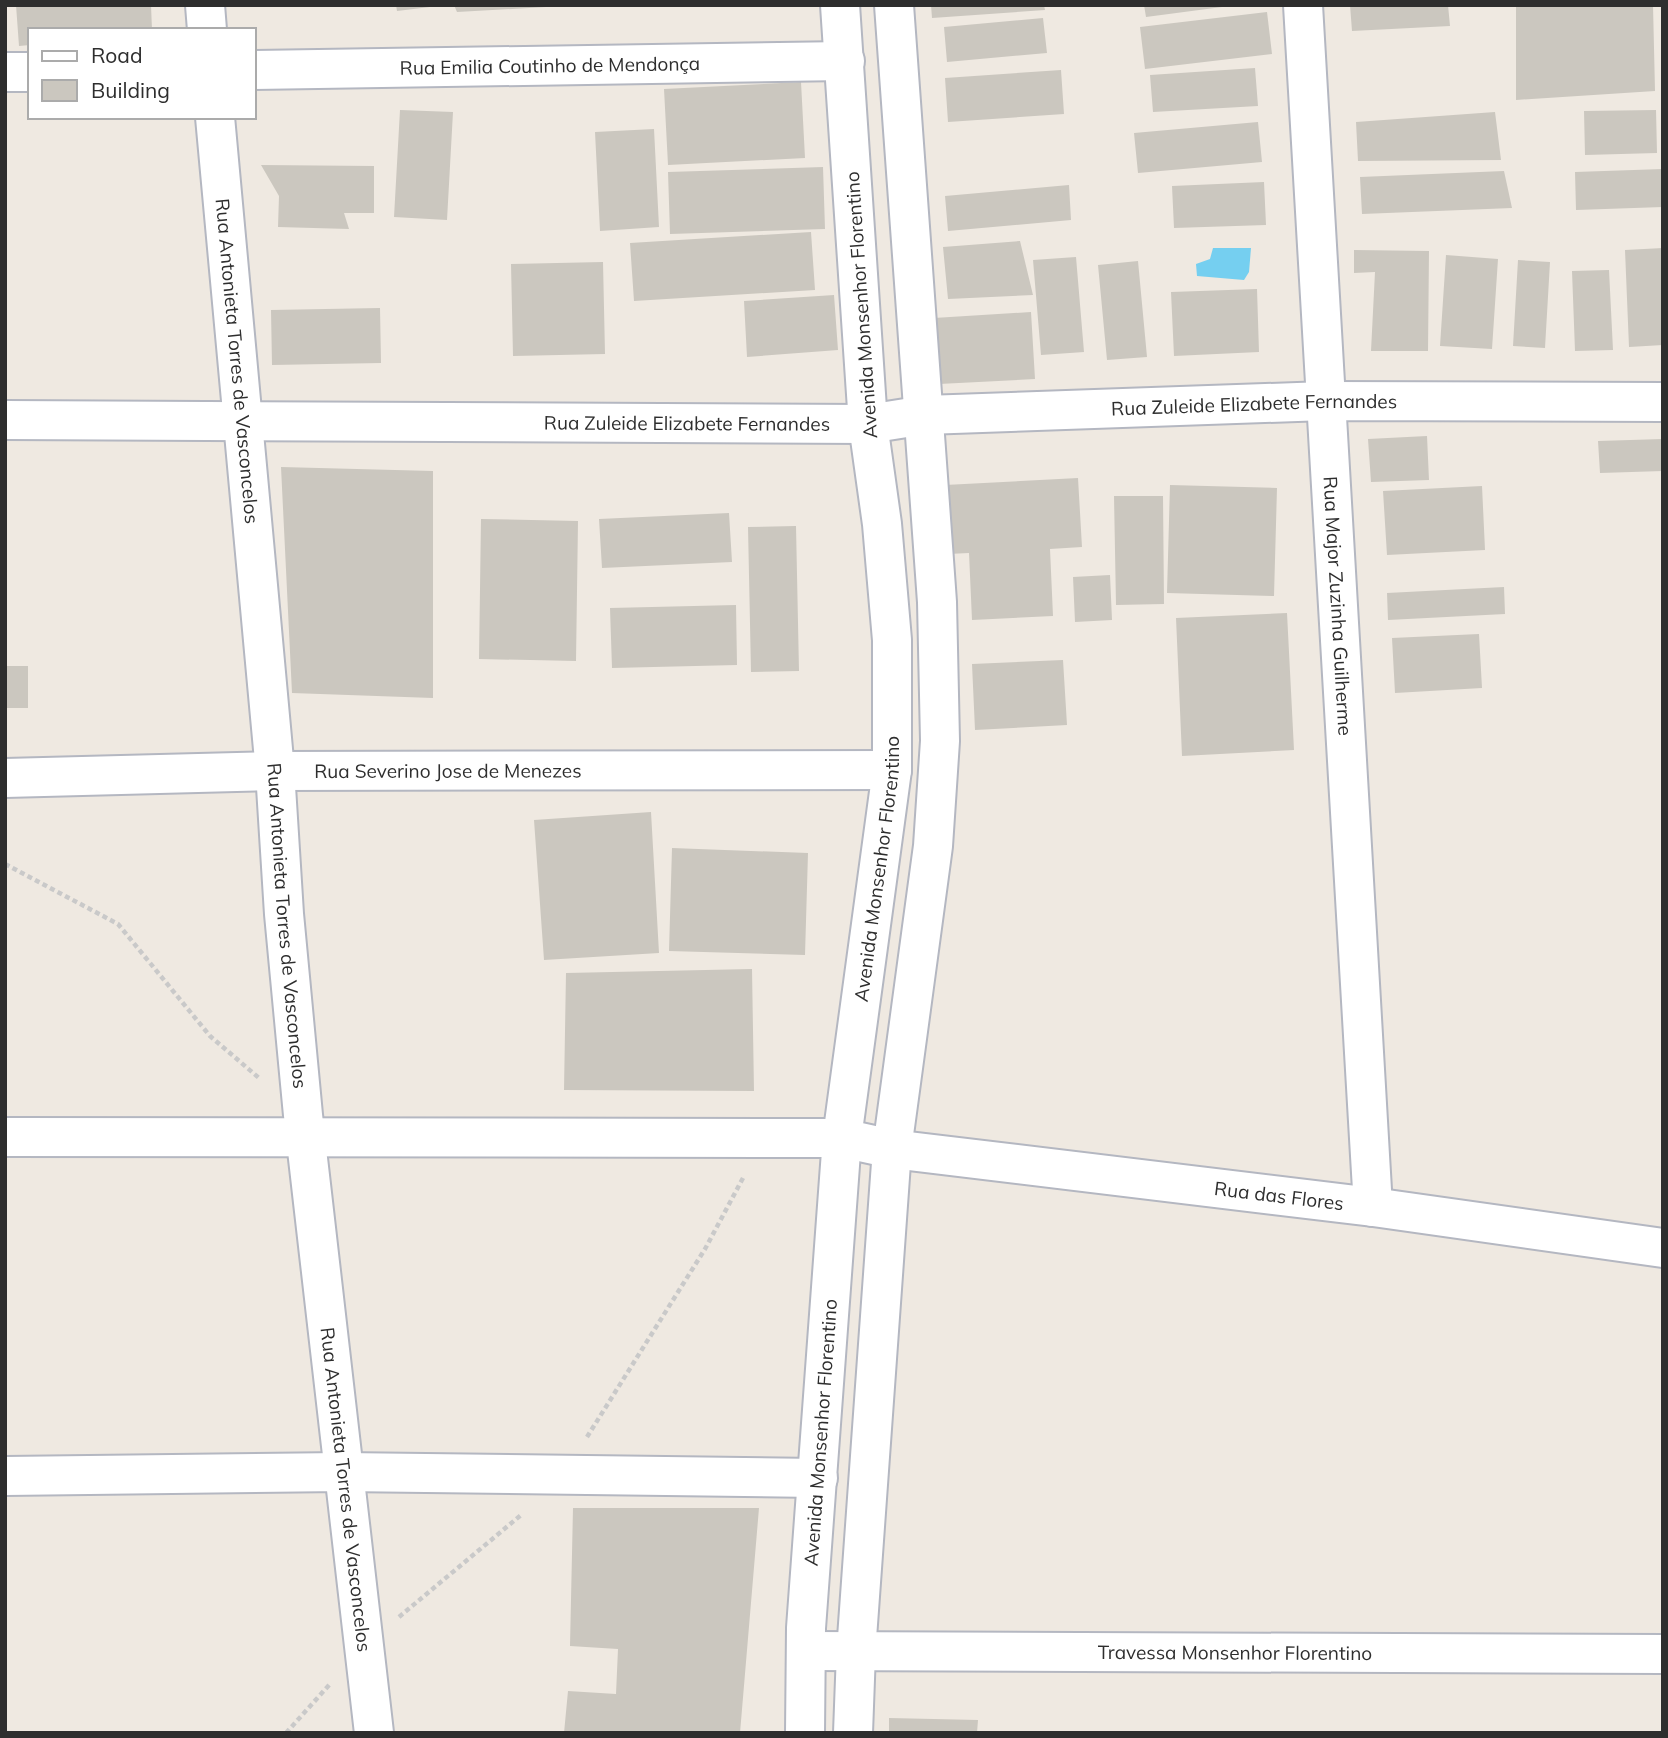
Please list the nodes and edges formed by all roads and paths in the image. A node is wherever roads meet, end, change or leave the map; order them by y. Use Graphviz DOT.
graph roads {
  1 [pos="205,5"];
  2 [pos="840,5"];
  3 [pos="894,5"];
  4 [pos="1303,5"];
  5 [pos="208,28"];
  6 [pos="845,61"];
  7 [pos="256,70"];
  8 [pos="5,72"];
  9 [pos="28,72"];
  10 [pos="215,119"];
  11 [pos="1325,401"];
  12 [pos="1663,402"];
  13 [pos="925,415"];
  14 [pos="5,420"];
  15 [pos="241,422"];
  16 [pos="867,424"];
  17 [pos="892,770"];
  18 [pos="275,771"];
  19 [pos="5,778"];
  20 [pos="5,864"];
  21 [pos="304,1125"];
  22 [pos="5,1137"];
  23 [pos="842,1138"];
  24 [pos="892,1149"];
  25 [pos="1373,1207"];
  26 [pos="1663,1248"];
  27 [pos="342,1472"];
  28 [pos="5,1476"];
  29 [pos="818,1478"];
  30 [pos="806,1651"];
  31 [pos="856,1652"];
  32 [pos="1663,1654"];
  33 [pos="374,1733"];
  34 [pos="806,1733"];
  35 [pos="853,1733"];
  1 -- 5 [label="street"];
  2 -- 6 [label="street, Avenida Monsenhor Florentino"];
  3 -- 13 [label="street"];
  4 -- 11 [label="street, Rua Major Zuzinha Guilherme"];
  6 -- 7 [label="street, Rua Emilia Coutinho de Mendonça"];
  6 -- 16 [label="street, Avenida Monsenhor Florentino"];
  8 -- 9 [label="street"];
  10 -- 15 [label="street, Rua Antonieta Torres de Vasconcelos"];
  11 -- 12 [label="street, Rua Zuleide Elizabete Fernandes"];
  11 -- 13 [label="street, Rua Zuleide Elizabete Fernandes"];
  11 -- 25 [label="street, Rua Major Zuzinha Guilherme"];
  13 -- 16 [label="street, Rua Zuleide Elizabete Fernandes"];
  13 -- 24 [label="street"];
  14 -- 15 [label="street, Rua Zuleide Elizabete Fernandes"];
  15 -- 16 [label="street, Rua Zuleide Elizabete Fernandes"];
  15 -- 18 [label="street, Rua Antonieta Torres de Vasconcelos"];
  16 -- 17 [label="street, Avenida Monsenhor Florentino"];
  17 -- 18 [label="street, Rua Severino Jose de Menezes"];
  17 -- 23 [label="street, Avenida Monsenhor Florentino"];
  18 -- 19 [label="street, Rua Severino Jose de Menezes"];
  18 -- 21 [label="street, Rua Antonieta Torres de Vasconcelos"];
  20 -- 21 [label="path"];
  21 -- 22 [label="street, Rua das Flores"];
  21 -- 23 [label="street, Rua das Flores"];
  21 -- 27 [label="street, Rua Antonieta Torres de Vasconcelos"];
  23 -- 24 [label="street, Rua das Flores"];
  23 -- 29 [label="street, Avenida Monsenhor Florentino"];
  24 -- 25 [label="street, Rua das Flores"];
  24 -- 31 [label="street"];
  25 -- 26 [label="street, Rua das Flores"];
  27 -- 28 [label="street"];
  27 -- 29 [label="street"];
  27 -- 33 [label="street, Rua Antonieta Torres de Vasconcelos"];
  29 -- 30 [label="street, Avenida Monsenhor Florentino"];
  30 -- 31 [label="street, Travessa Monsenhor Florentino"];
  30 -- 34 [label="street, Avenida Monsenhor Florentino"];
  31 -- 32 [label="street, Travessa Monsenhor Florentino"];
  31 -- 35 [label="street"];
}
